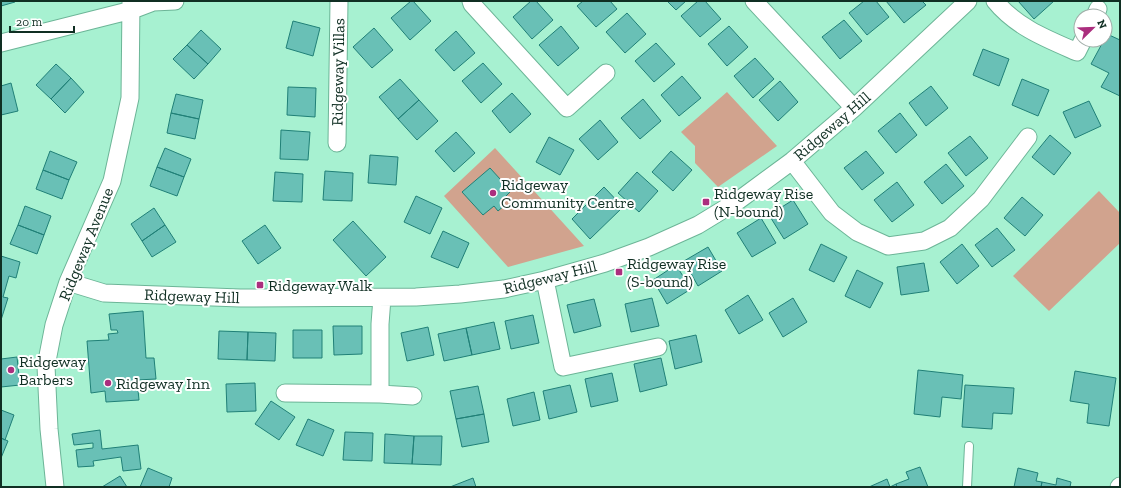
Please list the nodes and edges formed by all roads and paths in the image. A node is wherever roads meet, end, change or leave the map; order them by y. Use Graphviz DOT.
graph roads {
  1 [pos="175,1"];
  2 [pos="339,1"];
  3 [pos="471,1"];
  4 [pos="754,1"];
  5 [pos="968,1"];
  6 [pos="995,1"];
  7 [pos="131,6"];
  8 [pos="1,43"];
  9 [pos="1079,48"];
  10 [pos="606,73"];
  11 [pos="854,108"];
  12 [pos="1028,137"];
  13 [pos="337,143"];
  14 [pos="792,161"];
  15 [pos="545,280"];
  16 [pos="68,282"];
  17 [pos="382,298"];
  18 [pos="658,347"];
  19 [pos="285,393"];
  20 [pos="380,394"];
  21 [pos="413,396"];
  22 [pos="969,446"];
  23 [pos="55,487"];
  24 [pos="967,487"];
  1 -- 7 [label="street"];
  2 -- 13 [label="street, Ridgeway Villas"];
  3 -- 10 [label="street"];
  4 -- 11 [label="street"];
  5 -- 11 [label="street, Ridgeway Hill"];
  6 -- 9 [label="street"];
  7 -- 8 [label="street"];
  7 -- 16 [label="street, Ridgeway Avenue"];
  11 -- 14 [label="street, Ridgeway Hill"];
  12 -- 14 [label="street"];
  14 -- 15 [label="street, Ridgeway Hill"];
  15 -- 17 [label="street, Ridgeway Hill"];
  15 -- 18 [label="street"];
  16 -- 17 [label="street, Ridgeway Hill"];
  16 -- 23 [label="street, Ridgeway Avenue"];
  17 -- 20 [label="street"];
  19 -- 20 [label="street"];
  20 -- 21 [label="street"];
  22 -- 24 [label="lane"];
}
